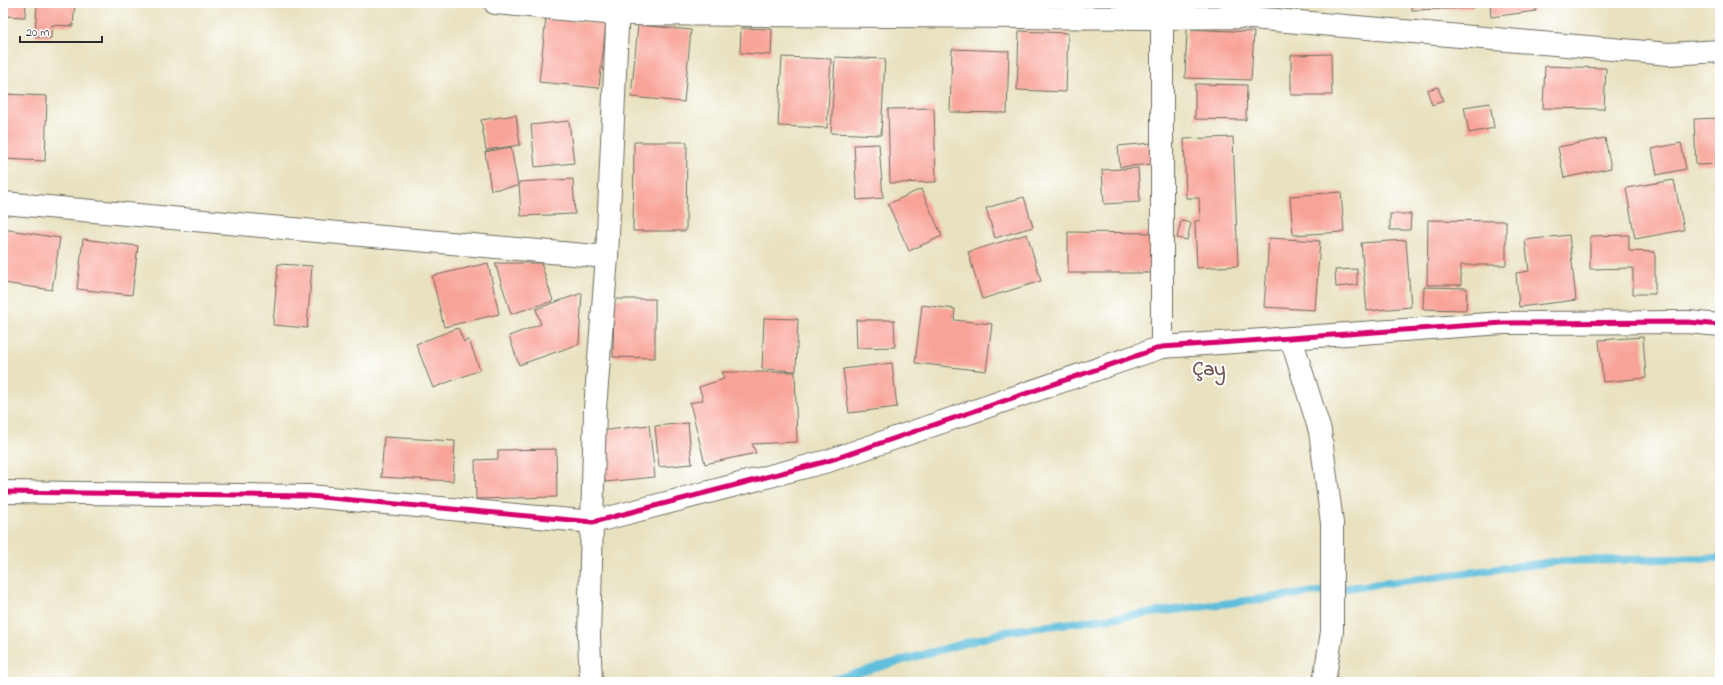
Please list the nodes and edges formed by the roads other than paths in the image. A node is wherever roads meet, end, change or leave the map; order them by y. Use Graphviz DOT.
graph roads {
  1 [pos="495,3"];
  2 [pos="617,9"];
  3 [pos="1161,10"];
  4 [pos="1720,51"];
  5 [pos="3,203"];
  6 [pos="607,257"];
  7 [pos="1720,325"];
  8 [pos="1291,338"];
  9 [pos="1162,346"];
  10 [pos="3,492"];
  11 [pos="593,522"];
  12 [pos="591,682"];
  13 [pos="1324,682"];
  1 -- 2 [label="street"];
  2 -- 3 [label="street"];
  2 -- 6 [label="street"];
  3 -- 4 [label="street"];
  3 -- 9 [label="street"];
  5 -- 6 [label="street"];
  6 -- 11 [label="street"];
  7 -- 8 [label="street"];
  8 -- 9 [label="street"];
  8 -- 13 [label="street"];
  9 -- 11 [label="street"];
  10 -- 11 [label="street"];
  11 -- 12 [label="street"];
}
